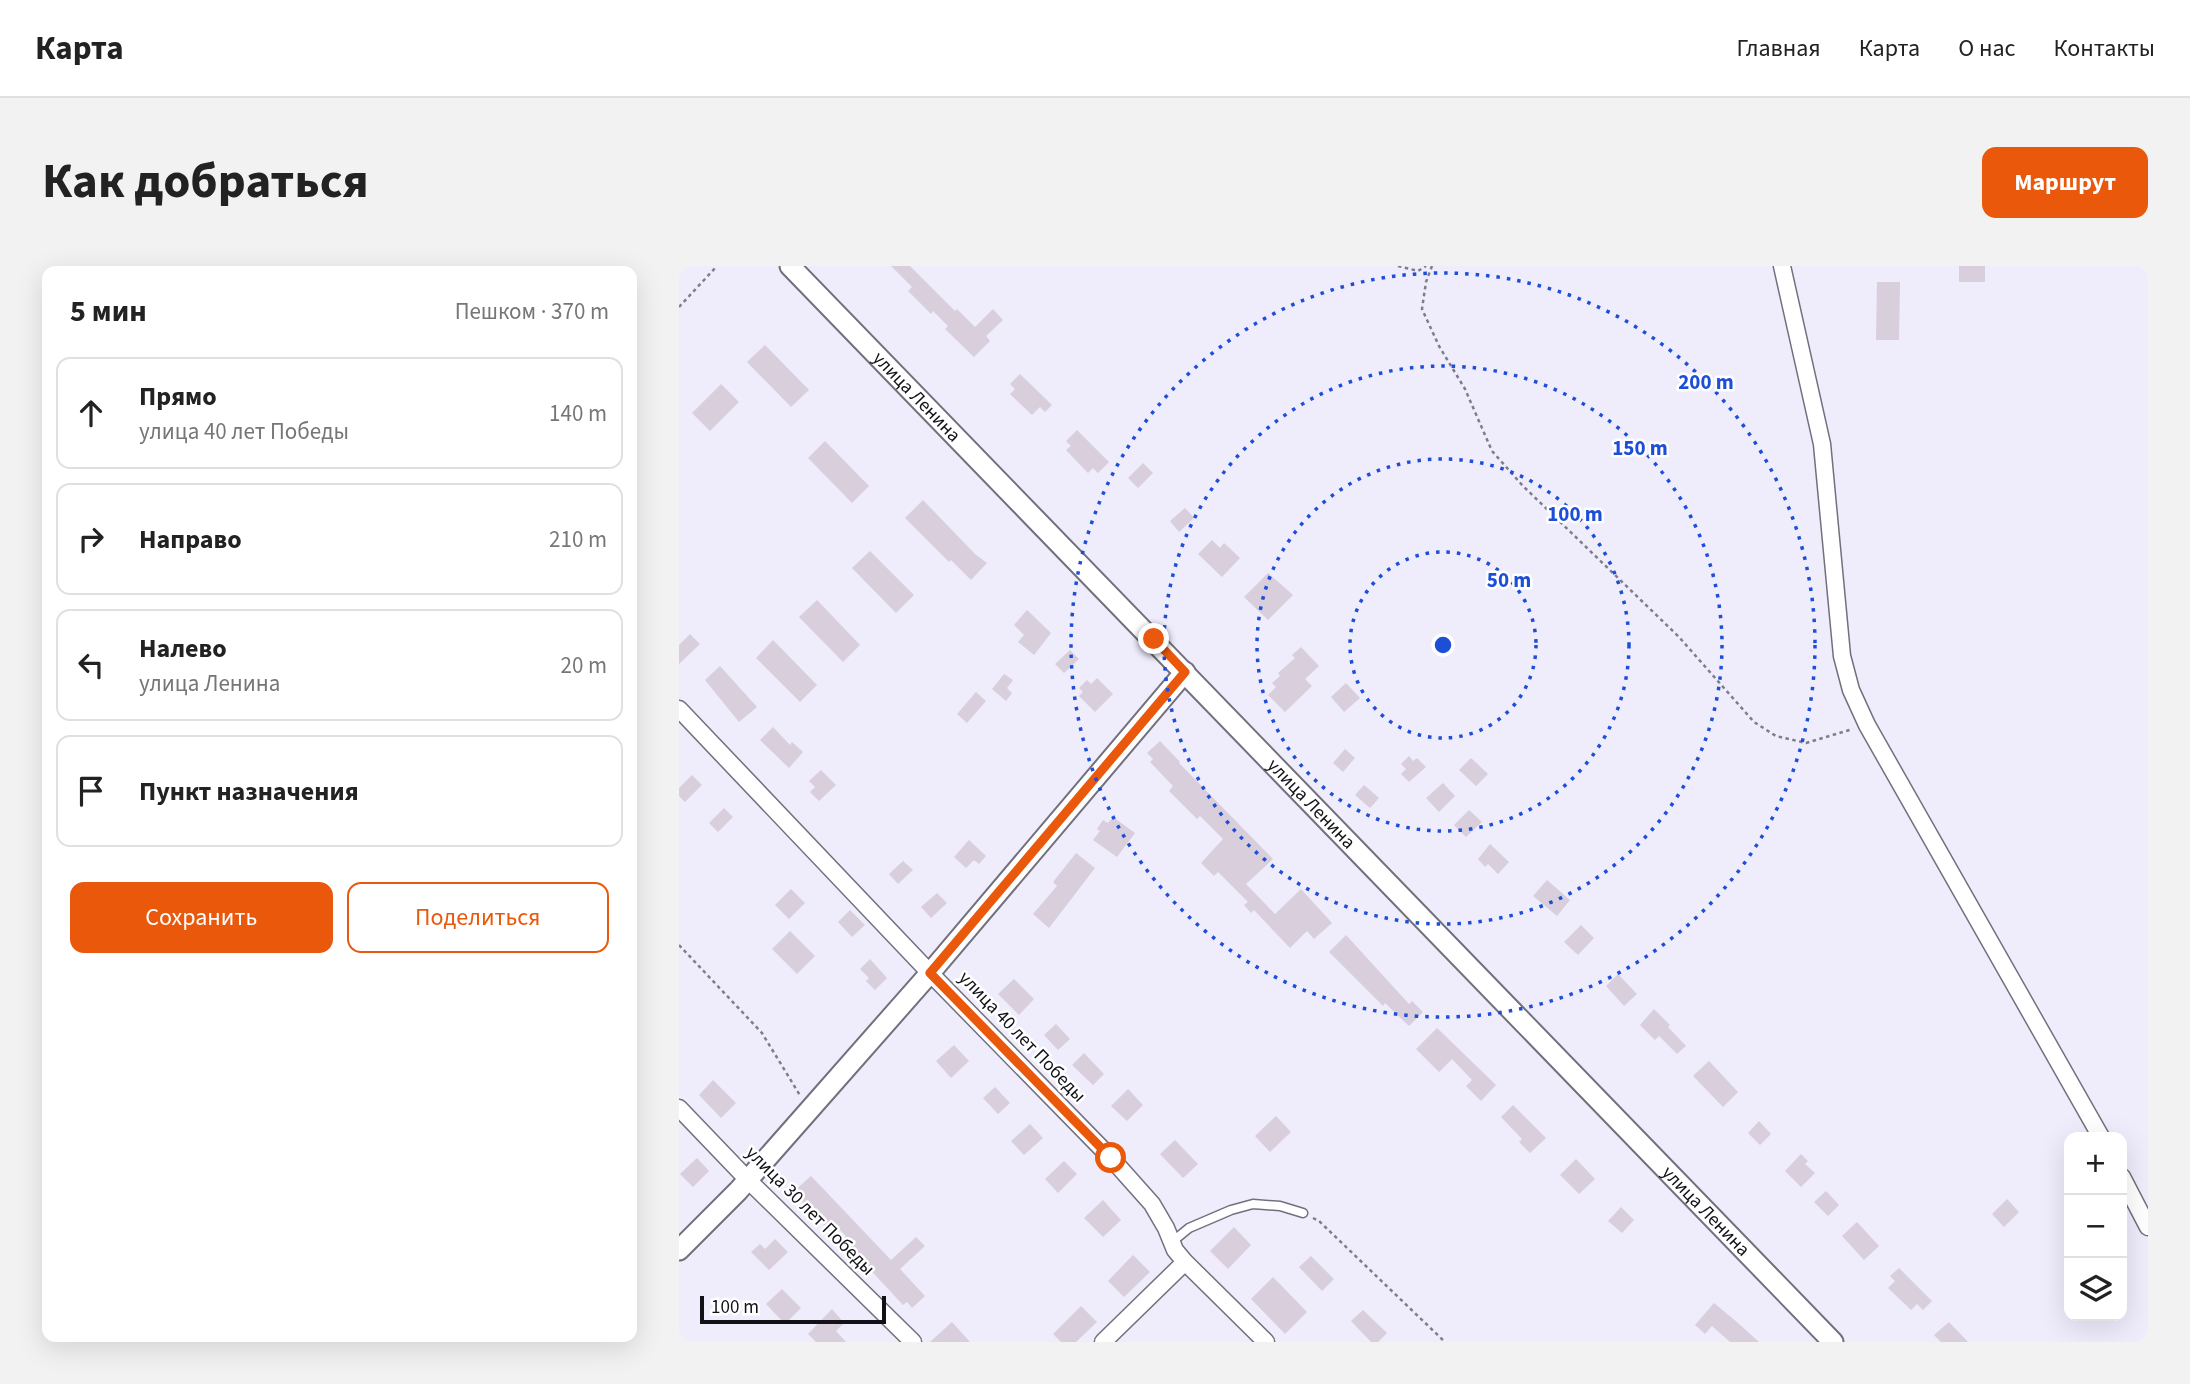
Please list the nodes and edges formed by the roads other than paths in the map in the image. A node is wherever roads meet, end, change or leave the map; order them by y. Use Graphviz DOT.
graph roads {
  1 [pos="790,266"];
  2 [pos="1782,266"];
  3 [pos="1185,672"];
  4 [pos="679,709"];
  5 [pos="930,973"];
  6 [pos="679,1108"];
  7 [pos="2098,1132"];
  8 [pos="748,1180"];
  9 [pos="2127,1187"];
  10 [pos="1303,1213"];
  11 [pos="2148,1227"];
  12 [pos="1172,1242"];
  13 [pos="679,1251"];
  14 [pos="1185,1262"];
  15 [pos="913,1342"];
  16 [pos="1103,1342"];
  17 [pos="1266,1342"];
  18 [pos="1833,1342"];
  1 -- 3 [label="street, улица Ленина"];
  2 -- 7 [label="street"];
  3 -- 5 [label="street"];
  3 -- 18 [label="street, улица Ленина"];
  4 -- 5 [label="street, улица 40 лет Победы"];
  5 -- 8 [label="street"];
  5 -- 12 [label="street, улица 40 лет Победы"];
  6 -- 8 [label="street, улица 30 лет Победы"];
  8 -- 13 [label="street"];
  8 -- 15 [label="street, улица 30 лет Победы"];
  9 -- 11 [label="street"];
  10 -- 12 [label="lane"];
  12 -- 14 [label="street, улица 40 лет Победы"];
  14 -- 16 [label="street"];
  14 -- 17 [label="street, улица 40 лет Победы"];
}
